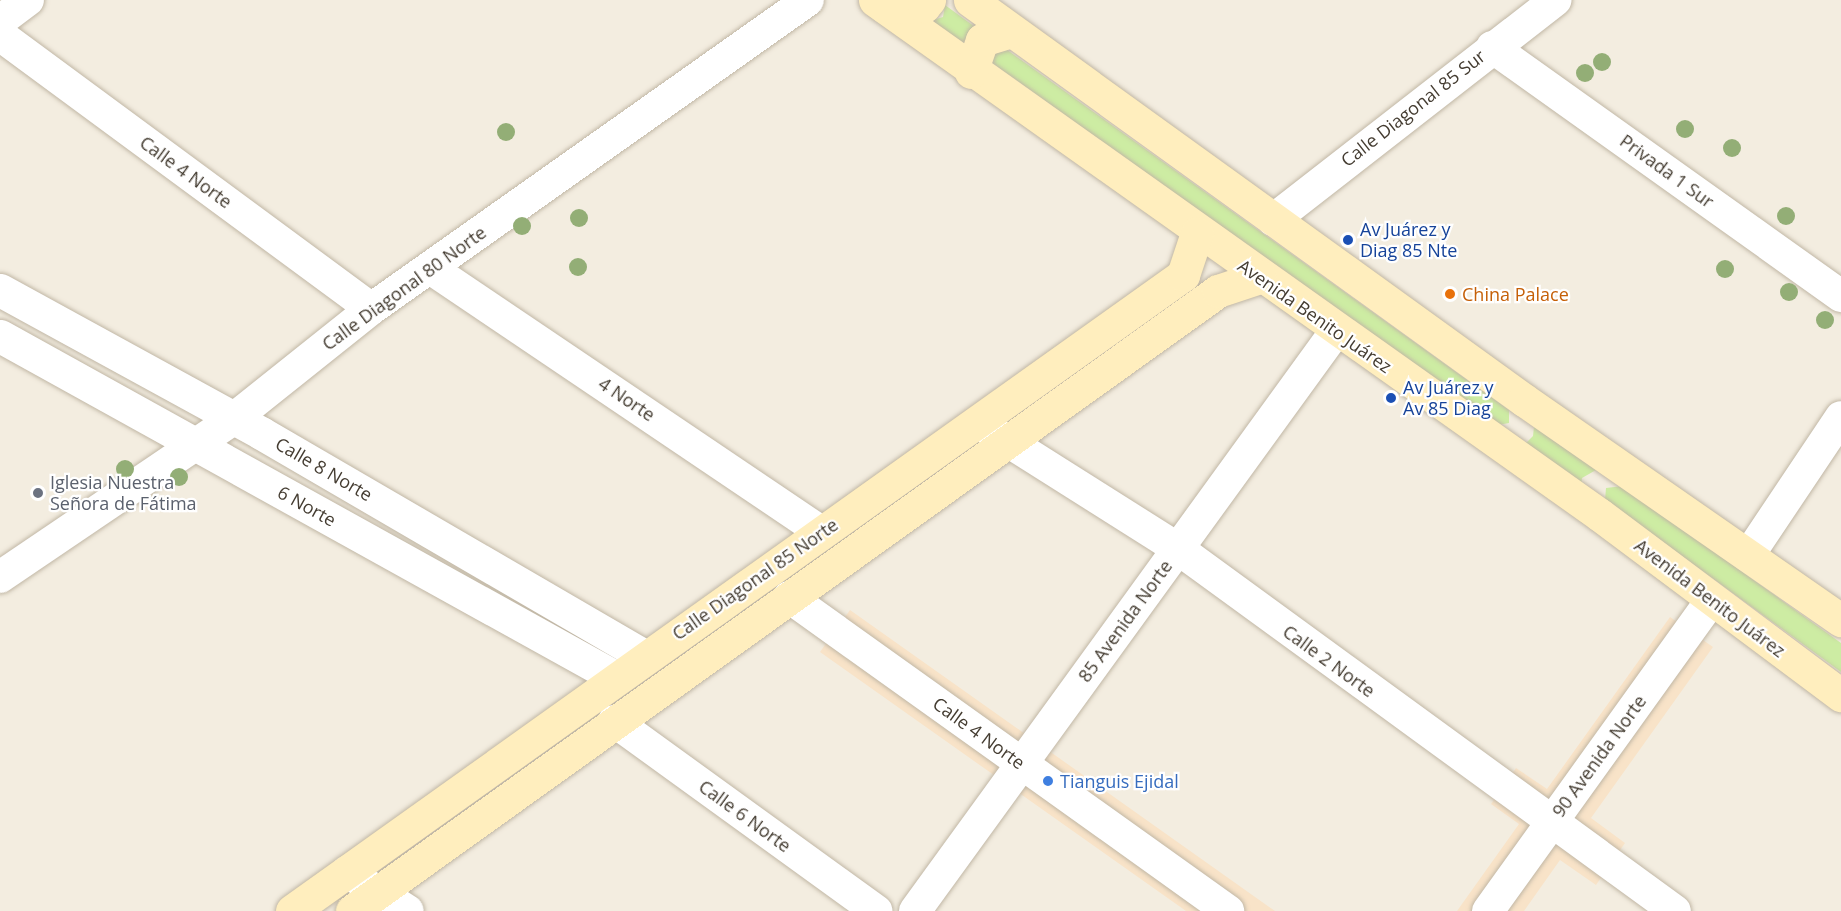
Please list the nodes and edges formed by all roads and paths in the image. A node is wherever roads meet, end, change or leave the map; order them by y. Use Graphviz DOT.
graph roads {
  1 [pos="28,0"];
  2 [pos="808,0"];
  3 [pos="929,0"];
  4 [pos="970,0"];
  5 [pos="1556,0"];
  6 [pos="880,3"];
  7 [pos="0,21"];
  8 [pos="1011,31"];
  9 [pos="0,35"];
  10 [pos="1492,47"];
  11 [pos="971,72"];
  12 [pos="1273,220"];
  13 [pos="1197,232"];
  14 [pos="430,268"];
  15 [pos="1260,277"];
  16 [pos="0,290"];
  17 [pos="1841,296"];
  18 [pos="371,309"];
  19 [pos="1336,331"];
  20 [pos="0,336"];
  21 [pos="1524,400"];
  22 [pos="1841,417"];
  23 [pos="232,420"];
  24 [pos="977,420"];
  25 [pos="1487,437"];
  26 [pos="192,442"];
  27 [pos="1008,442"];
  28 [pos="1632,476"];
  29 [pos="1600,515"];
  30 [pos="822,532"];
  31 [pos="1177,548"];
  32 [pos="1748,556"];
  33 [pos="0,577"];
  34 [pos="789,597"];
  35 [pos="1711,601"];
  36 [pos="1841,620"];
  37 [pos="644,656"];
  38 [pos="615,677"];
  39 [pos="1841,695"];
  40 [pos="614,721"];
  41 [pos="1022,764"];
  42 [pos="1551,822"];
  43 [pos="347,872"];
  44 [pos="380,891"];
  45 [pos="292,911"];
  46 [pos="352,911"];
  47 [pos="408,911"];
  48 [pos="876,911"];
  49 [pos="915,911"];
  50 [pos="1228,911"];
  51 [pos="1488,911"];
  52 [pos="1675,911"];
  1 -- 7 [label="street"];
  2 -- 14 [label="street, Calle Diagonal 80 Norte"];
  3 -- 6 [label="main road"];
  4 -- 8 [label="main road"];
  5 -- 10 [label="street, Calle Diagonal 85 Sur"];
  6 -- 11 [label="main road, Avenida Benito Juárez"];
  8 -- 11 [label="main road"];
  8 -- 12 [label="main road"];
  9 -- 18 [label="street, Calle 4 Norte"];
  10 -- 12 [label="street, Calle Diagonal 85 Sur"];
  10 -- 17 [label="street, Privada 1 Sur"];
  11 -- 13 [label="main road, Avenida Benito Juárez"];
  12 -- 21 [label="main road"];
  13 -- 15 [label="main road, Avenida Benito Juárez"];
  13 -- 24 [label="main road, Calle Diagonal 85 Norte"];
  14 -- 18 [label="street, Calle Diagonal 80 Norte"];
  14 -- 30 [label="street, 4 Norte"];
  15 -- 19 [label="main road, Avenida Benito Juárez"];
  15 -- 27 [label="main road, Calle Diagonal 85 Norte"];
  16 -- 23 [label="street, Calle 8 Norte"];
  18 -- 23 [label="street, Calle Diagonal 80 Norte"];
  19 -- 25 [label="main road, Avenida Benito Juárez"];
  19 -- 31 [label="street, 85 Avenida Norte"];
  20 -- 26 [label="street, 6 Norte"];
  21 -- 25 [label="main road"];
  21 -- 28 [label="main road"];
  22 -- 32 [label="street"];
  23 -- 26 [label="street, Calle Diagonal 80 Norte"];
  23 -- 37 [label="street, Calle 8 Norte"];
  24 -- 27 [label="street, Calle 2 Norte"];
  24 -- 30 [label="main road, Calle Diagonal 85 Norte"];
  25 -- 29 [label="main road, Avenida Benito Juárez"];
  26 -- 33 [label="street, Calle Diagonal 80 Norte"];
  26 -- 38 [label="street, 6 Norte"];
  27 -- 31 [label="street, Calle 2 Norte"];
  27 -- 34 [label="main road, Calle Diagonal 85 Norte"];
  28 -- 29 [label="main road"];
  28 -- 32 [label="main road"];
  29 -- 35 [label="main road, Avenida Benito Juárez"];
  30 -- 37 [label="main road, Calle Diagonal 85 Norte"];
  31 -- 41 [label="street, 85 Avenida Norte"];
  31 -- 42 [label="street, Calle 2 Norte"];
  32 -- 36 [label="main road"];
  34 -- 40 [label="main road, Calle Diagonal 85 Norte"];
  34 -- 41 [label="street, Calle 4 Norte"];
  35 -- 39 [label="main road, Avenida Benito Juárez"];
  35 -- 42 [label="street, 90 Avenida Norte"];
  37 -- 38 [label="main road, Calle Diagonal 85 Norte"];
  38 -- 43 [label="main road, Calle Diagonal 85 Norte"];
  40 -- 44 [label="main road, Calle Diagonal 85 Norte"];
  40 -- 48 [label="street, Calle 6 Norte"];
  41 -- 49 [label="street, 85 Avenida Norte"];
  41 -- 50 [label="street, Calle 4 Norte"];
  42 -- 51 [label="street, 90 Avenida Norte"];
  42 -- 52 [label="street, Calle 2 Norte"];
  43 -- 44 [label="street"];
  43 -- 45 [label="main road, Calle Diagonal 85 Norte"];
  44 -- 46 [label="main road, Calle Diagonal 85 Norte"];
  44 -- 47 [label="street"];
}
